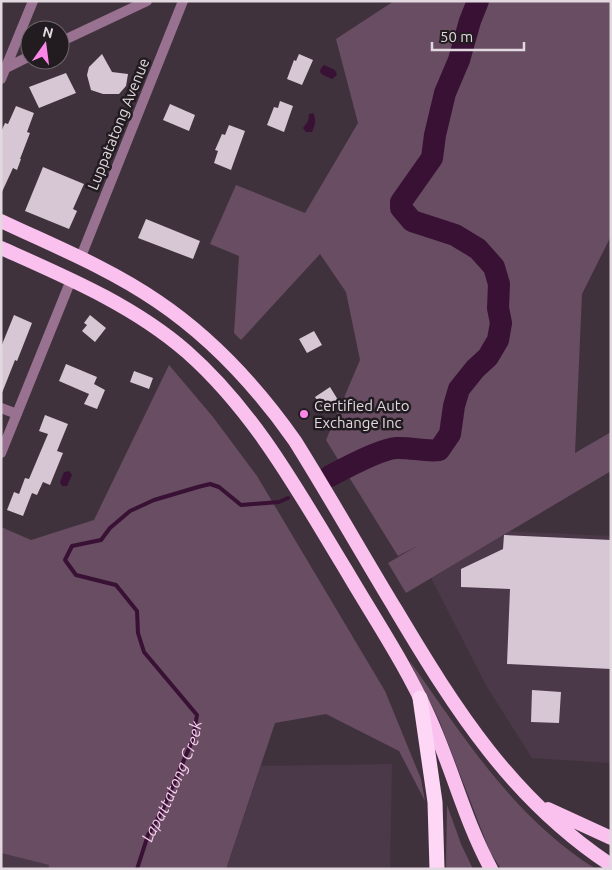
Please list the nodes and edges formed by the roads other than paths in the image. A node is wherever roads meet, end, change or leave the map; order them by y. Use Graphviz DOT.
graph roads {
  1 [pos="32,1"];
  2 [pos="146,1"];
  3 [pos="183,1"];
  4 [pos="70,37"];
  5 [pos="20,61"];
  6 [pos="3,69"];
  7 [pos="1,79"];
  8 [pos="1,221"];
  9 [pos="1,248"];
  10 [pos="80,258"];
  11 [pos="71,280"];
  12 [pos="1,408"];
  13 [pos="17,414"];
  14 [pos="1,454"];
  15 [pos="420,698"];
  16 [pos="534,803"];
  17 [pos="611,838"];
  18 [pos="611,865"];
  19 [pos="437,869"];
  20 [pos="491,869"];
  1 -- 6 [label="street"];
  2 -- 4 [label="street"];
  3 -- 10 [label="street, Luppatatong Avenue"];
  5 -- 6 [label="street"];
  6 -- 7 [label="street"];
  8 -- 10 [label="highway"];
  9 -- 11 [label="highway"];
  10 -- 16 [label="highway"];
  11 -- 13 [label="street"];
  11 -- 15 [label="highway"];
  12 -- 13 [label="street"];
  13 -- 14 [label="street"];
  15 -- 19 [label="highway"];
  15 -- 20 [label="highway"];
  16 -- 17 [label="highway"];
  16 -- 18 [label="highway"];
}
